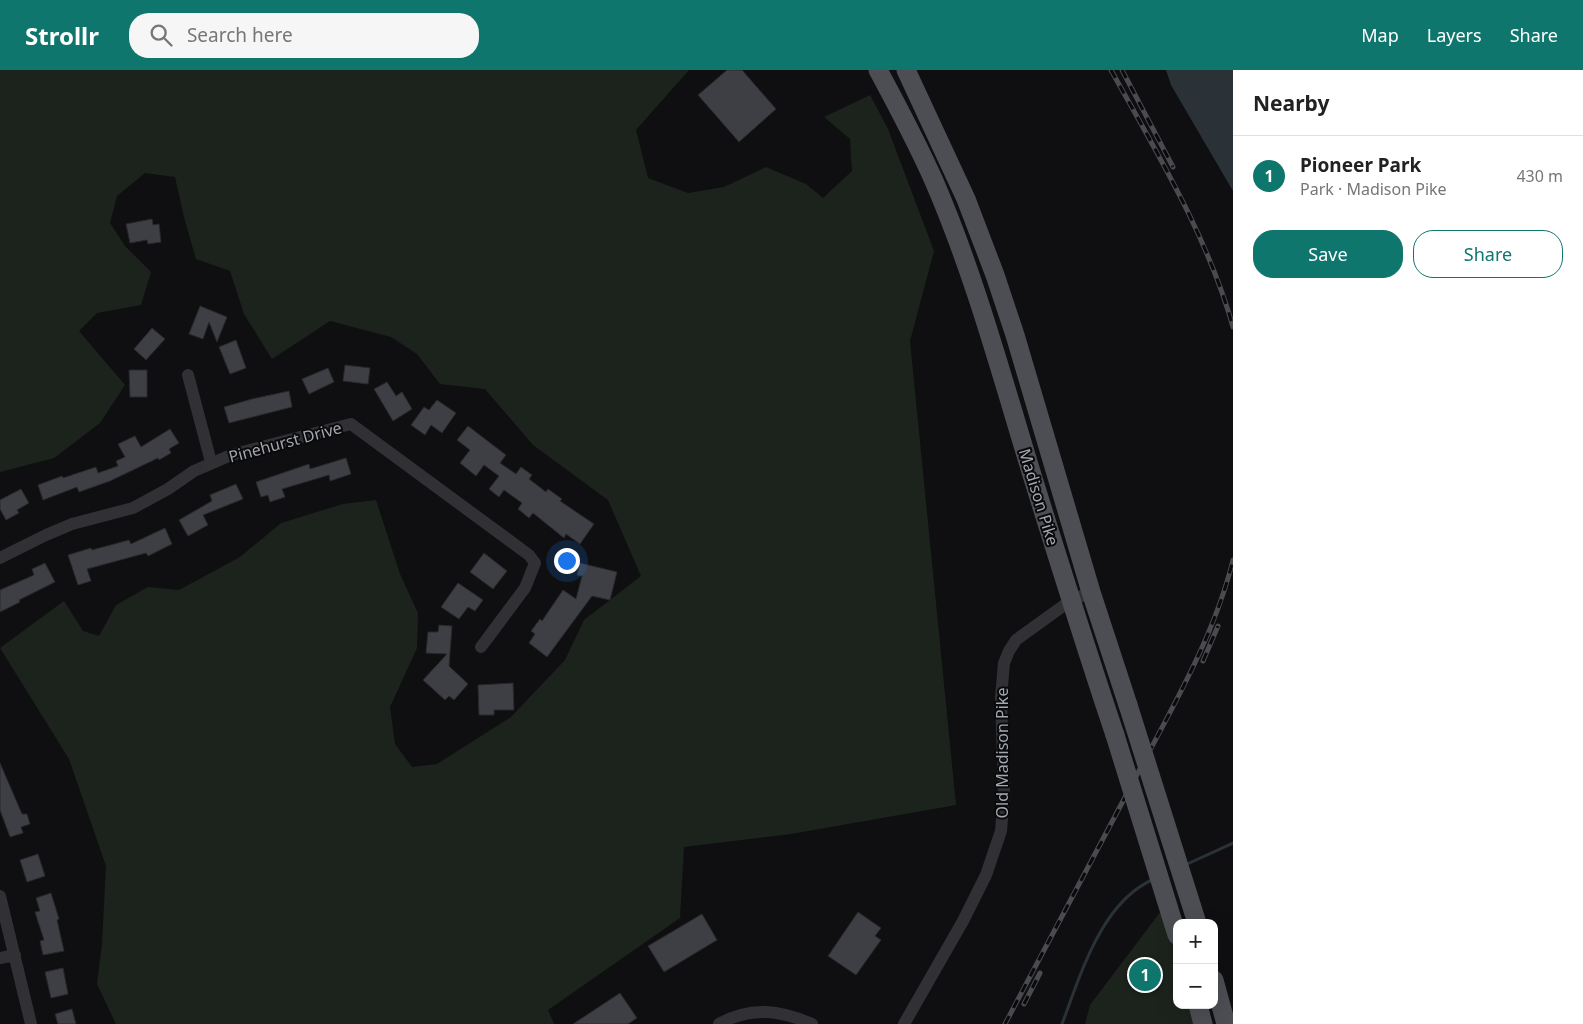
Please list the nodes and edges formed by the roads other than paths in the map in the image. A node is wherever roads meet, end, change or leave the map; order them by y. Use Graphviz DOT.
graph roads {
  1 [pos="878,70"];
  2 [pos="906,70"];
  3 [pos="188,375"];
  4 [pos="211,462"];
  5 [pos="0,558"];
  6 [pos="1091,592"];
  7 [pos="1070,601"];
  8 [pos="481,647"];
  9 [pos="0,896"];
  10 [pos="1196,919"];
  11 [pos="1173,921"];
  12 [pos="15,955"];
  13 [pos="0,958"];
  14 [pos="1218,995"];
  15 [pos="1199,1009"];
  16 [pos="31,1024"];
  17 [pos="719,1024"];
  18 [pos="812,1024"];
  19 [pos="904,1024"];
  20 [pos="1203,1024"];
  21 [pos="1226,1024"];
  1 -- 7 [label="main road, Madison Pike"];
  2 -- 6 [label="main road, Madison Pike"];
  3 -- 4 [label="street"];
  4 -- 5 [label="street, Pinehurst Drive"];
  4 -- 8 [label="street, Pinehurst Drive"];
  6 -- 7 [label="street, Old Madison Pike"];
  6 -- 10 [label="main road, Madison Pike, bridge"];
  7 -- 11 [label="main road, Madison Pike, bridge"];
  7 -- 19 [label="street, Old Madison Pike"];
  9 -- 12 [label="street"];
  12 -- 13 [label="street"];
  12 -- 16 [label="street"];
  14 -- 21 [label="main road"];
  15 -- 20 [label="main road"];
  17 -- 18 [label="street"];
}
